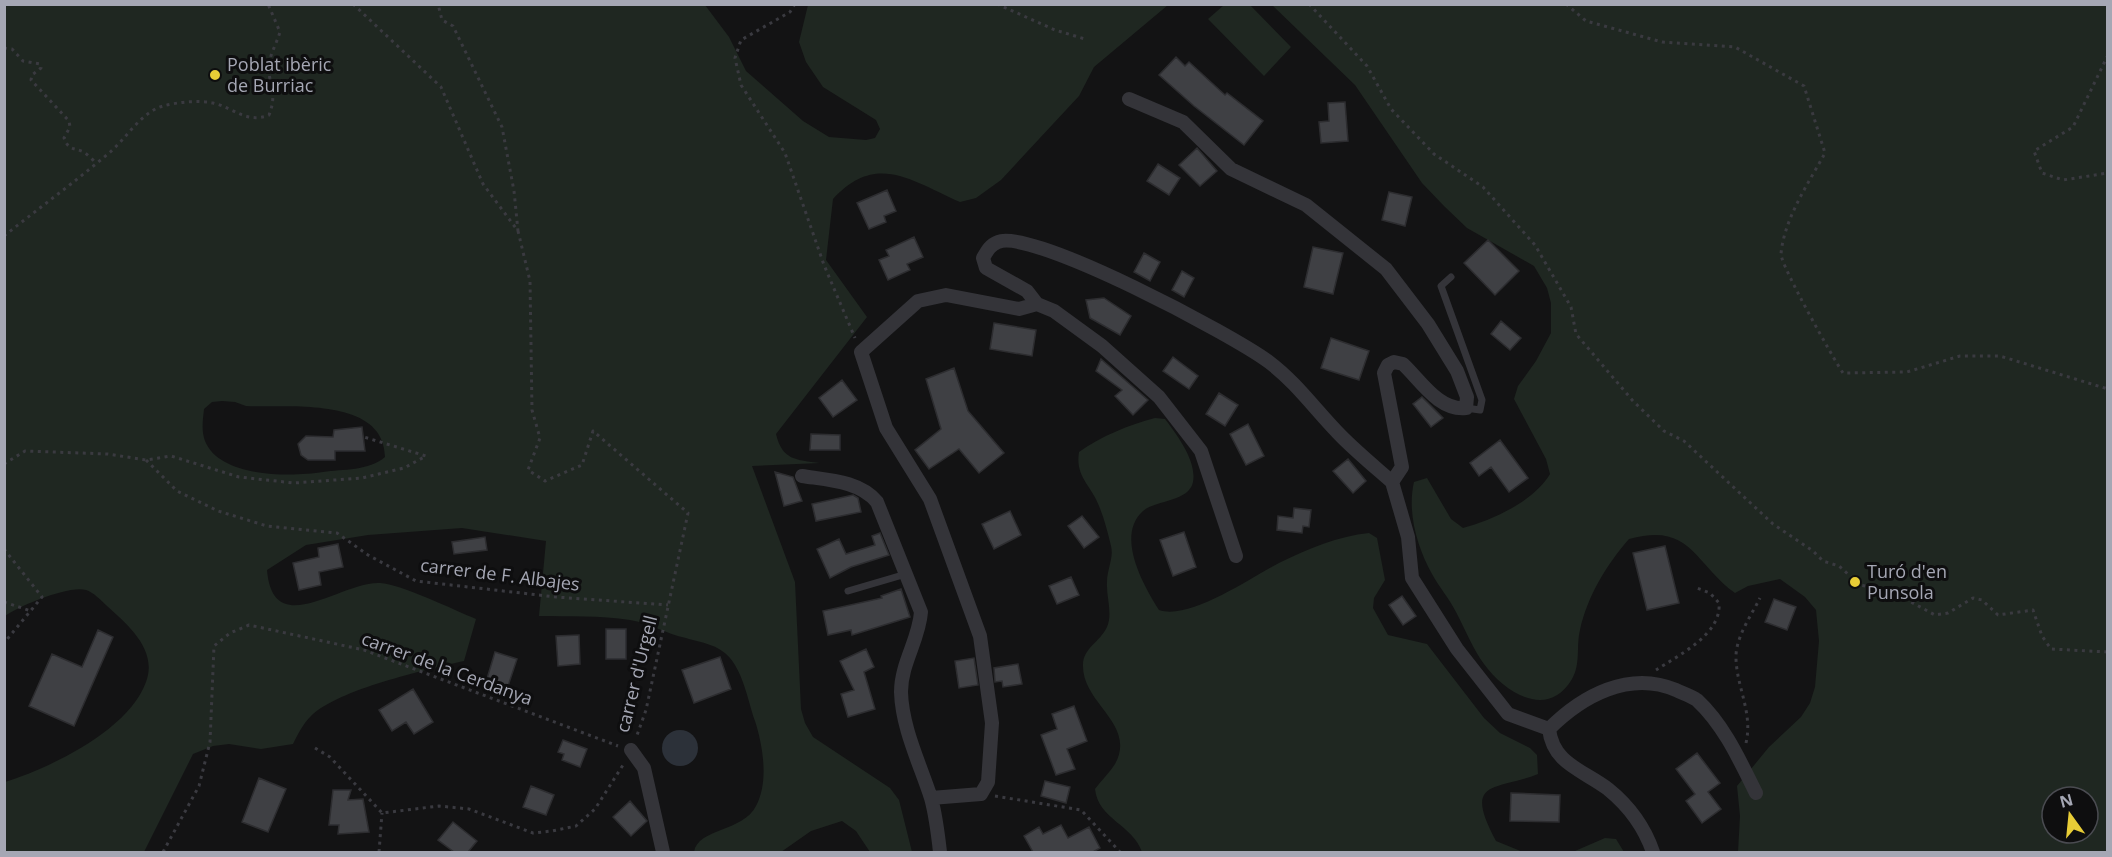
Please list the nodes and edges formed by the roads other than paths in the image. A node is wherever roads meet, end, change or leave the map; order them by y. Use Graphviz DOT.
graph roads {
  1 [pos="1129,99"];
  2 [pos="1451,277"];
  3 [pos="1037,304"];
  4 [pos="1466,408"];
  5 [pos="802,476"];
  6 [pos="1392,482"];
  7 [pos="1236,556"];
  8 [pos="906,573"];
  9 [pos="848,591"];
  10 [pos="1549,729"];
  11 [pos="631,750"];
  12 [pos="1756,793"];
  13 [pos="931,798"];
  14 [pos="663,852"];
  15 [pos="940,852"];
  16 [pos="1653,852"];
  1 -- 4 [label="street"];
  2 -- 4 [label="lane"];
  3 -- 6 [label="street"];
  3 -- 7 [label="street"];
  3 -- 13 [label="street"];
  4 -- 6 [label="street"];
  5 -- 8 [label="street"];
  6 -- 10 [label="street"];
  8 -- 9 [label="lane"];
  8 -- 13 [label="street"];
  10 -- 12 [label="street"];
  10 -- 16 [label="street"];
  11 -- 14 [label="street"];
  13 -- 15 [label="street"];
}
